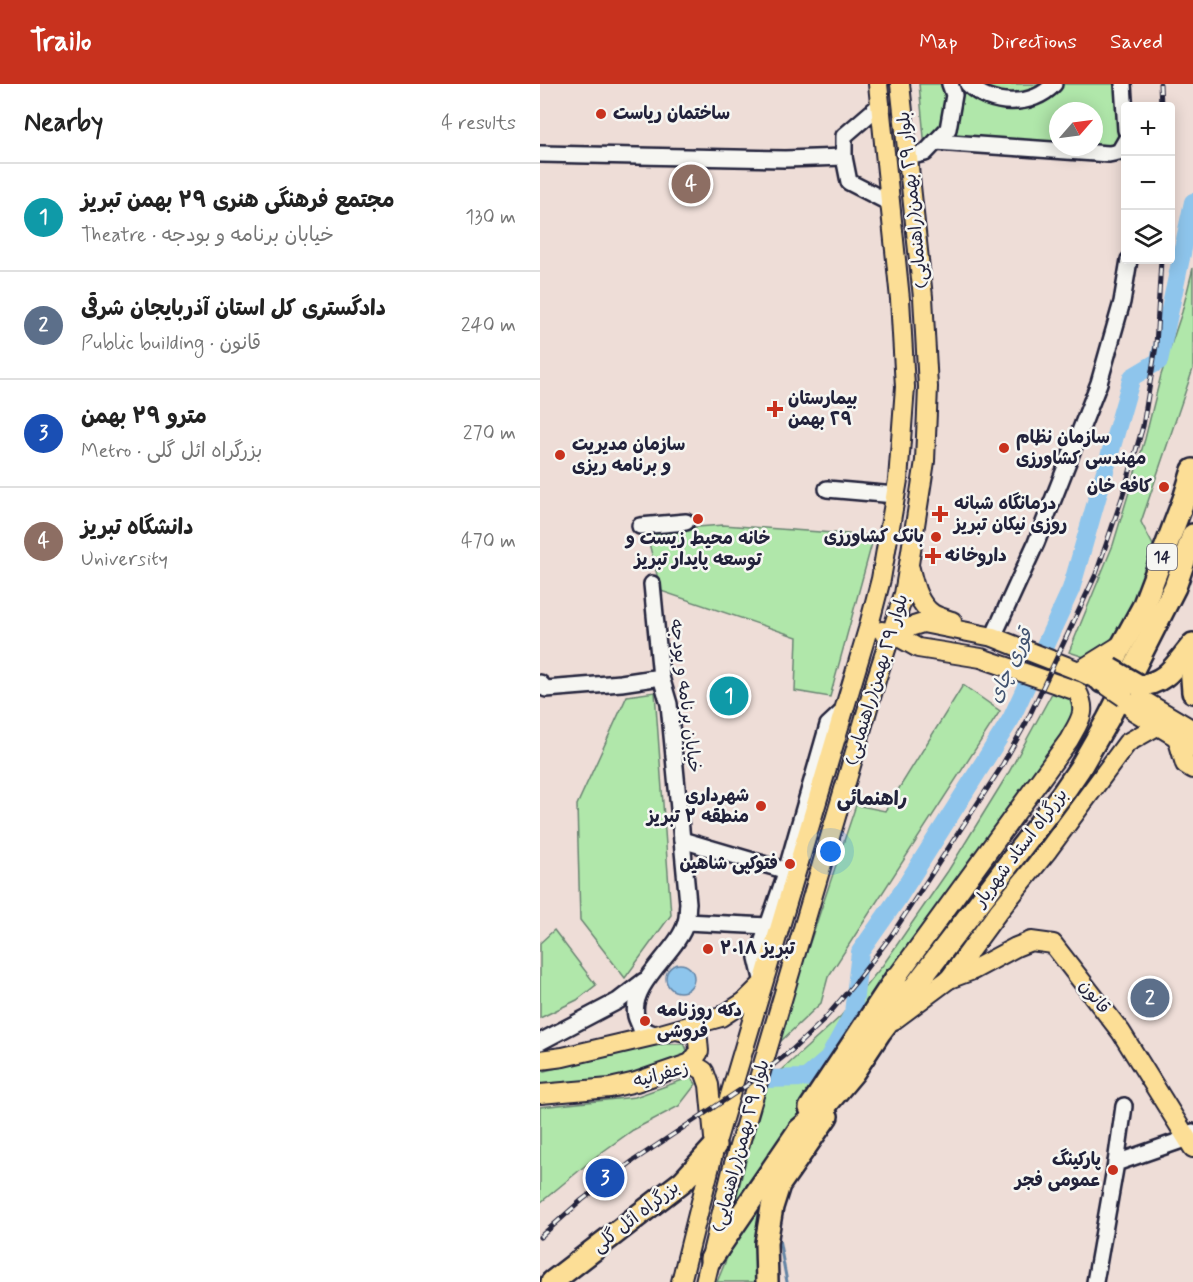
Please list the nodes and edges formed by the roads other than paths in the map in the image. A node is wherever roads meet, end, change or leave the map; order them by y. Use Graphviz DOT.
graph roads {
  1 [pos="878,84"];
  2 [pos="900,84"];
  3 [pos="1054,84"];
  4 [pos="1123,84"];
  5 [pos="959,87"];
  6 [pos="1124,102"];
  7 [pos="880,105"];
  8 [pos="936,142"];
  9 [pos="1121,148"];
  10 [pos="540,154"];
  11 [pos="844,157"];
  12 [pos="908,157"];
  13 [pos="890,203"];
  14 [pos="1128,264"];
  15 [pos="923,297"];
  16 [pos="900,299"];
  17 [pos="1193,470"];
  18 [pos="827,489"];
  19 [pos="895,495"];
  20 [pos="686,522"];
  21 [pos="640,526"];
  22 [pos="1193,535"];
  23 [pos="909,564"];
  24 [pos="652,584"];
  25 [pos="868,629"];
  26 [pos="891,633"];
  27 [pos="999,640"];
  28 [pos="1124,643"];
  29 [pos="1193,644"];
  30 [pos="1193,658"];
  31 [pos="1079,671"];
  32 [pos="1106,676"];
  33 [pos="661,677"];
  34 [pos="540,683"];
  35 [pos="1131,691"];
  36 [pos="1193,692"];
  37 [pos="843,711"];
  38 [pos="1157,726"];
  39 [pos="1188,738"];
  40 [pos="1127,743"];
  41 [pos="1193,769"];
  42 [pos="682,840"];
  43 [pos="786,871"];
  44 [pos="686,922"];
  45 [pos="768,926"];
  46 [pos="896,978"];
  47 [pos="646,979"];
  48 [pos="949,979"];
  49 [pos="763,983"];
  50 [pos="883,1028"];
  51 [pos="677,1030"];
  52 [pos="657,1035"];
  53 [pos="540,1042"];
  54 [pos="540,1060"];
  55 [pos="691,1063"];
  56 [pos="853,1073"];
  57 [pos="540,1095"];
  58 [pos="1124,1106"];
  59 [pos="799,1130"];
  60 [pos="1191,1139"];
  61 [pos="715,1146"];
  62 [pos="1116,1163"];
  63 [pos="711,1259"];
  64 [pos="552,1282"];
  65 [pos="681,1282"];
  66 [pos="705,1282"];
  67 [pos="767,1282"];
  68 [pos="1095,1282"];
  1 -- 7 [label="main road, بلوار ٢٩ بهمن(راهنمایی)"];
  2 -- 12 [label="main road, بلوار ٢٩ بهمن(راهنمایی)"];
  3 -- 5 [label="street"];
  4 -- 6 [label="street"];
  5 -- 8 [label="street"];
  7 -- 11 [label="street"];
  7 -- 13 [label="main road, بلوار ٢٩ بهمن(راهنمایی)"];
  8 -- 9 [label="street"];
  8 -- 12 [label="street"];
  10 -- 11 [label="street"];
  11 -- 13 [label="street"];
  12 -- 15 [label="main road, بلوار ٢٩ بهمن(راهنمایی)"];
  13 -- 16 [label="main road, بلوار ٢٩ بهمن(راهنمایی)"];
  14 -- 27 [label="street"];
  15 -- 16 [label="main road"];
  15 -- 23 [label="main road, بلوار ٢٩ بهمن(راهنمایی)"];
  16 -- 19 [label="main road, بلوار ٢٩ بهمن(راهنمایی)"];
  17 -- 28 [label="highway, 14"];
  18 -- 19 [label="street"];
  19 -- 25 [label="main road, بلوار ٢٩ بهمن(راهنمایی)"];
  20 -- 21 [label="street"];
  22 -- 50 [label="highway, بزرگراه استاد شهریار"];
  23 -- 26 [label="main road, بلوار ٢٩ بهمن(راهنمایی)"];
  23 -- 27 [label="main road"];
  24 -- 33 [label="street, خیابان برنامه و بودجه"];
  25 -- 26 [label="main road"];
  25 -- 37 [label="main road, بلوار ٢٩ بهمن(راهنمایی)"];
  26 -- 27 [label="main road"];
  26 -- 46 [label="main road"];
  26 -- 63 [label="main road, بلوار ٢٩ بهمن(راهنمایی)"];
  27 -- 31 [label="main road"];
  28 -- 31 [label="main road"];
  28 -- 32 [label="highway"];
  29 -- 35 [label="highway"];
  30 -- 36 [label="highway"];
  31 -- 32 [label="main road"];
  32 -- 35 [label="highway, bridge"];
  33 -- 34 [label="street"];
  33 -- 42 [label="street, خیابان برنامه و بودجه"];
  35 -- 38 [label="main road"];
  35 -- 39 [label="main road"];
  35 -- 40 [label="main road"];
  37 -- 43 [label="street"];
  37 -- 49 [label="main road, بلوار ٢٩ بهمن(راهنمایی)"];
  38 -- 39 [label="main road"];
  38 -- 40 [label="main road"];
  39 -- 41 [label="main road"];
  40 -- 48 [label="main road"];
  42 -- 43 [label="street"];
  42 -- 44 [label="street, خیابان برنامه و بودجه"];
  43 -- 45 [label="street"];
  44 -- 45 [label="street"];
  44 -- 47 [label="street, خیابان برنامه و بودجه"];
  45 -- 49 [label="street"];
  46 -- 59 [label="highway, بزرگراه استاد شهریار"];
  47 -- 52 [label="street, خیابان برنامه و بودجه"];
  47 -- 53 [label="street, خیابان برنامه و بودجه"];
  48 -- 50 [label="main road"];
  48 -- 60 [label="main road, قانون"];
  49 -- 51 [label="main road"];
  49 -- 61 [label="main road, بلوار ٢٩ بهمن(راهنمایی)"];
  50 -- 56 [label="highway, بزرگراه استاد شهریار"];
  51 -- 52 [label="main road"];
  51 -- 55 [label="main road"];
  52 -- 54 [label="main road"];
  55 -- 57 [label="main road, زعفرانیه"];
  55 -- 61 [label="main road, زعفرانیه"];
  56 -- 59 [label="highway, بزرگراه استاد شهریار"];
  56 -- 67 [label="highway"];
  58 -- 62 [label="street"];
  59 -- 63 [label="highway, بزرگراه استاد شهریار"];
  60 -- 62 [label="street"];
  61 -- 64 [label="highway, بزرگراه ائل گلی"];
  61 -- 65 [label="main road, بلوار ٢٩ بهمن(راهنمایی)"];
  62 -- 68 [label="street"];
  63 -- 66 [label="main road, بلوار ٢٩ بهمن(راهنمایی)"];
}
